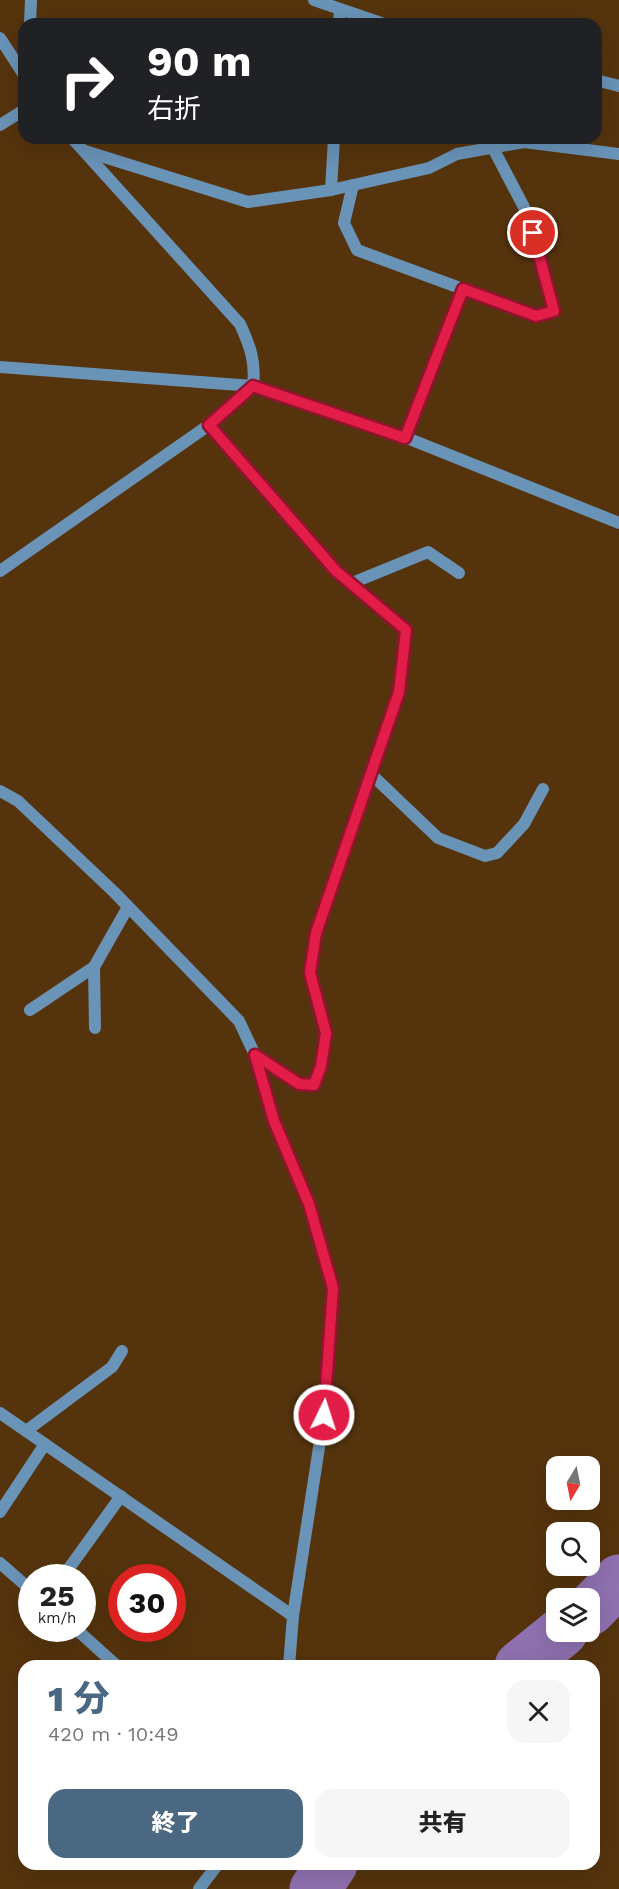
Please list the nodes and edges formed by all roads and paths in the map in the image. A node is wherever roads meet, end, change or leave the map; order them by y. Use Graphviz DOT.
graph roads {
  1 [pos="31,0"];
  2 [pos="314,0"];
  3 [pos="340,10"];
  4 [pos="30,18"];
  5 [pos="339,18"];
  6 [pos="365,18"];
  7 [pos="0,38"];
  8 [pos="18,66"];
  9 [pos="602,82"];
  10 [pos="619,86"];
  11 [pos="18,114"];
  12 [pos="0,125"];
  13 [pos="77,144"];
  14 [pos="334,144"];
  15 [pos="514,144"];
  16 [pos="540,144"];
  17 [pos="493,148"];
  18 [pos="82,151"];
  19 [pos="619,154"];
  20 [pos="353,185"];
  21 [pos="331,190"];
  22 [pos="463,289"];
  23 [pos="0,367"];
  24 [pos="253,386"];
  25 [pos="209,425"];
  26 [pos="405,438"];
  27 [pos="619,523"];
  28 [pos="0,571"];
  29 [pos="459,573"];
  30 [pos="352,583"];
  31 [pos="371,774"];
  32 [pos="543,789"];
  33 [pos="0,791"];
  34 [pos="128,907"];
  35 [pos="94,967"];
  36 [pos="30,1010"];
  37 [pos="95,1028"];
  38 [pos="255,1055"];
  39 [pos="122,1351"];
  40 [pos="0,1413"];
  41 [pos="26,1431"];
  42 [pos="45,1444"];
  43 [pos="121,1496"];
  44 [pos="0,1512"];
  45 [pos="0,1563"];
  46 [pos="72,1564"];
  47 [pos="18,1579"];
  48 [pos="293,1616"];
  49 [pos="90,1642"];
  50 [pos="110,1660"];
  51 [pos="289,1660"];
  52 [pos="213,1870"];
  53 [pos="199,1889"];
  1 -- 4 [label="street"];
  2 -- 3 [label="street"];
  3 -- 5 [label="street"];
  3 -- 6 [label="street"];
  7 -- 8 [label="street"];
  9 -- 10 [label="street"];
  11 -- 12 [label="street"];
  13 -- 18 [label="street"];
  14 -- 21 [label="street"];
  15 -- 17 [label="street"];
  16 -- 19 [label="street"];
  17 -- 20 [label="street"];
  17 -- 22 [label="street"];
  18 -- 21 [label="street"];
  18 -- 24 [label="street"];
  20 -- 21 [label="street"];
  20 -- 22 [label="street"];
  22 -- 26 [label="street"];
  23 -- 24 [label="street"];
  24 -- 25 [label="street"];
  24 -- 26 [label="street"];
  25 -- 28 [label="street"];
  25 -- 30 [label="street"];
  26 -- 27 [label="street"];
  29 -- 30 [label="street"];
  30 -- 31 [label="street"];
  31 -- 32 [label="street"];
  31 -- 38 [label="street"];
  33 -- 34 [label="street"];
  34 -- 35 [label="street"];
  34 -- 38 [label="street"];
  35 -- 36 [label="street"];
  35 -- 37 [label="street"];
  38 -- 48 [label="street"];
  39 -- 41 [label="street"];
  40 -- 41 [label="street"];
  41 -- 42 [label="street"];
  42 -- 43 [label="street"];
  42 -- 44 [label="street"];
  43 -- 46 [label="street"];
  43 -- 48 [label="street"];
  45 -- 47 [label="street"];
  48 -- 51 [label="street"];
  49 -- 50 [label="street"];
  52 -- 53 [label="street"];
}
